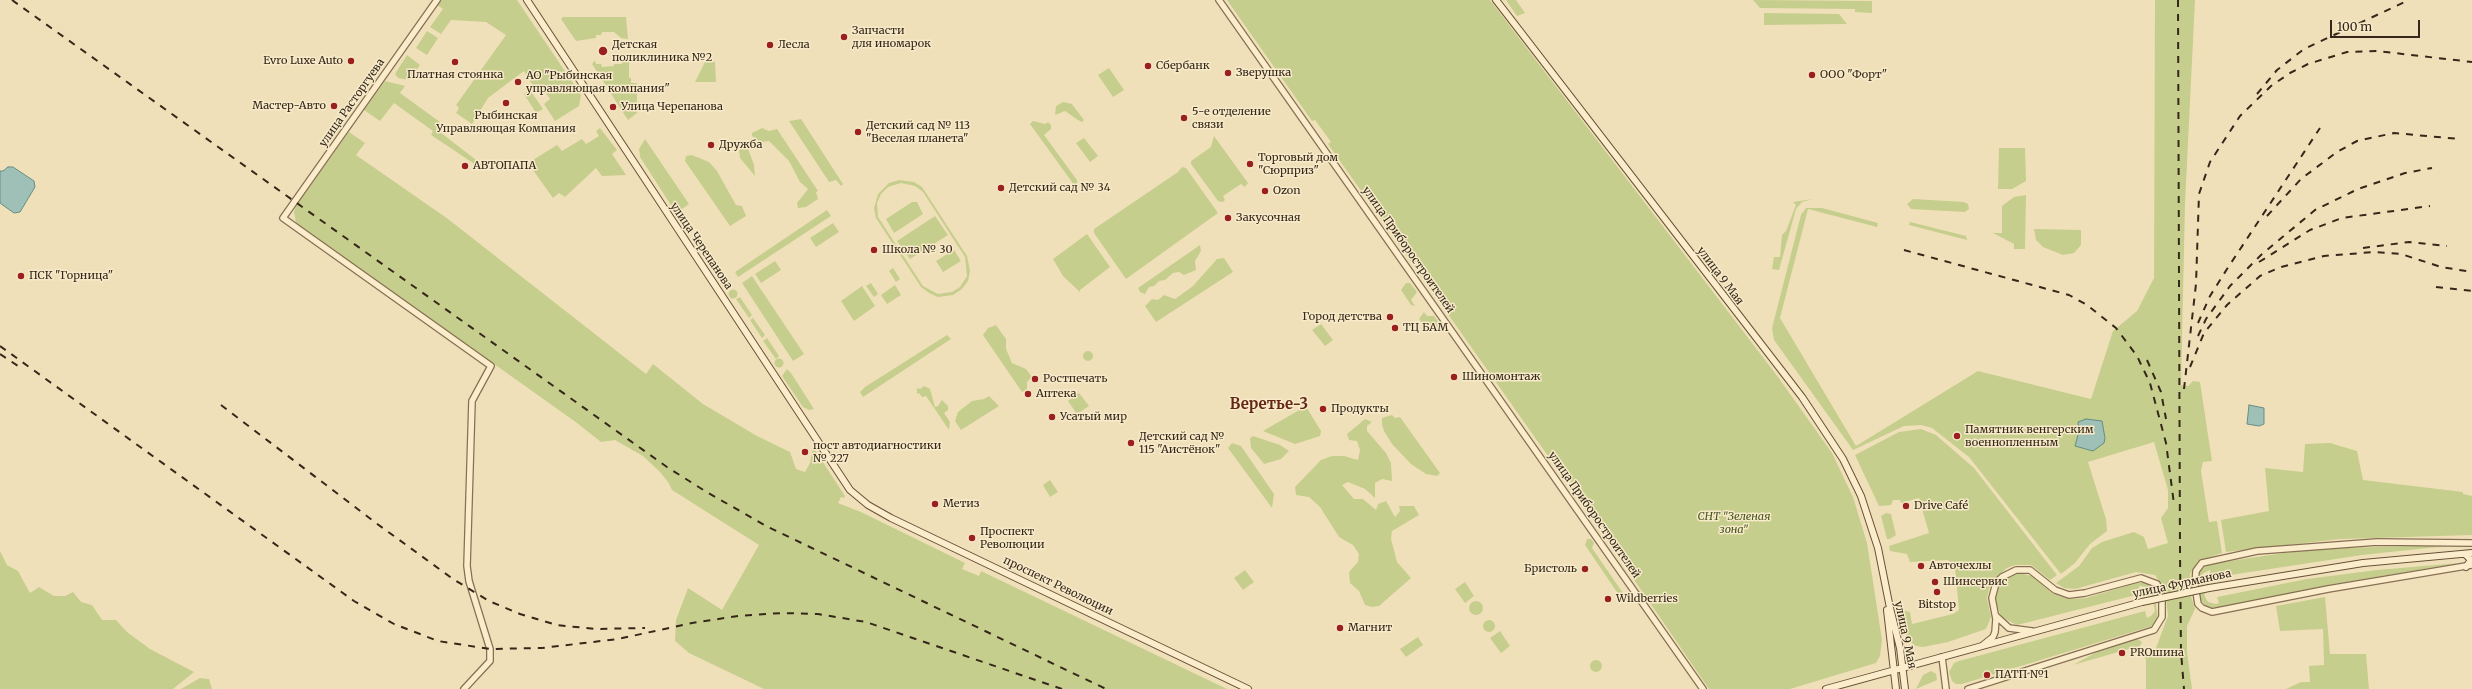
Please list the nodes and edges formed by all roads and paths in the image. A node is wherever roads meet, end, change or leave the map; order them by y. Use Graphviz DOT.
graph roads {
  1 [pos="437,0"];
  2 [pos="1219,0"];
  3 [pos="1496,0"];
  4 [pos="528,1"];
  5 [pos="860,499"];
  6 [pos="2469,542"];
  7 [pos="2468,554"];
  8 [pos="2469,566"];
  9 [pos="1885,586"];
  10 [pos="1994,612"];
  11 [pos="2036,631"];
  12 [pos="1982,645"];
  13 [pos="1942,656"];
  14 [pos="1903,667"];
  15 [pos="1893,670"];
  16 [pos="464,689"];
  17 [pos="1248,689"];
  18 [pos="1703,689"];
  19 [pos="1826,689"];
  20 [pos="1896,689"];
  21 [pos="1905,689"];
  22 [pos="1946,689"];
  23 [pos="1968,689"];
  1 -- 16 [label="street, улица Расторгуева"];
  2 -- 18 [label="street, улица Приборостроителей"];
  3 -- 9 [label="main road, улица 9 Мая"];
  4 -- 5 [label="main road, улица Черепанова"];
  5 -- 17 [label="main road, проспект Революции"];
  6 -- 7 [label="street"];
  6 -- 8 [label="street"];
  7 -- 8 [label="main road"];
  7 -- 11 [label="main road, улица Фурманова, bridge"];
  9 -- 14 [label="main road, улица 9 Мая"];
  9 -- 15 [label="main road, улица 9 Мая"];
  10 -- 11 [label="street"];
  10 -- 12 [label="street"];
  10 -- 23 [label="street"];
  11 -- 12 [label="main road, улица Фурманова"];
  12 -- 13 [label="main road, улица Фурманова"];
  13 -- 14 [label="main road, улица Фурманова"];
  13 -- 22 [label="street"];
  14 -- 15 [label="main road"];
  14 -- 21 [label="main road, улица 9 Мая"];
  15 -- 19 [label="main road"];
  15 -- 20 [label="main road, улица 9 Мая"];
}
